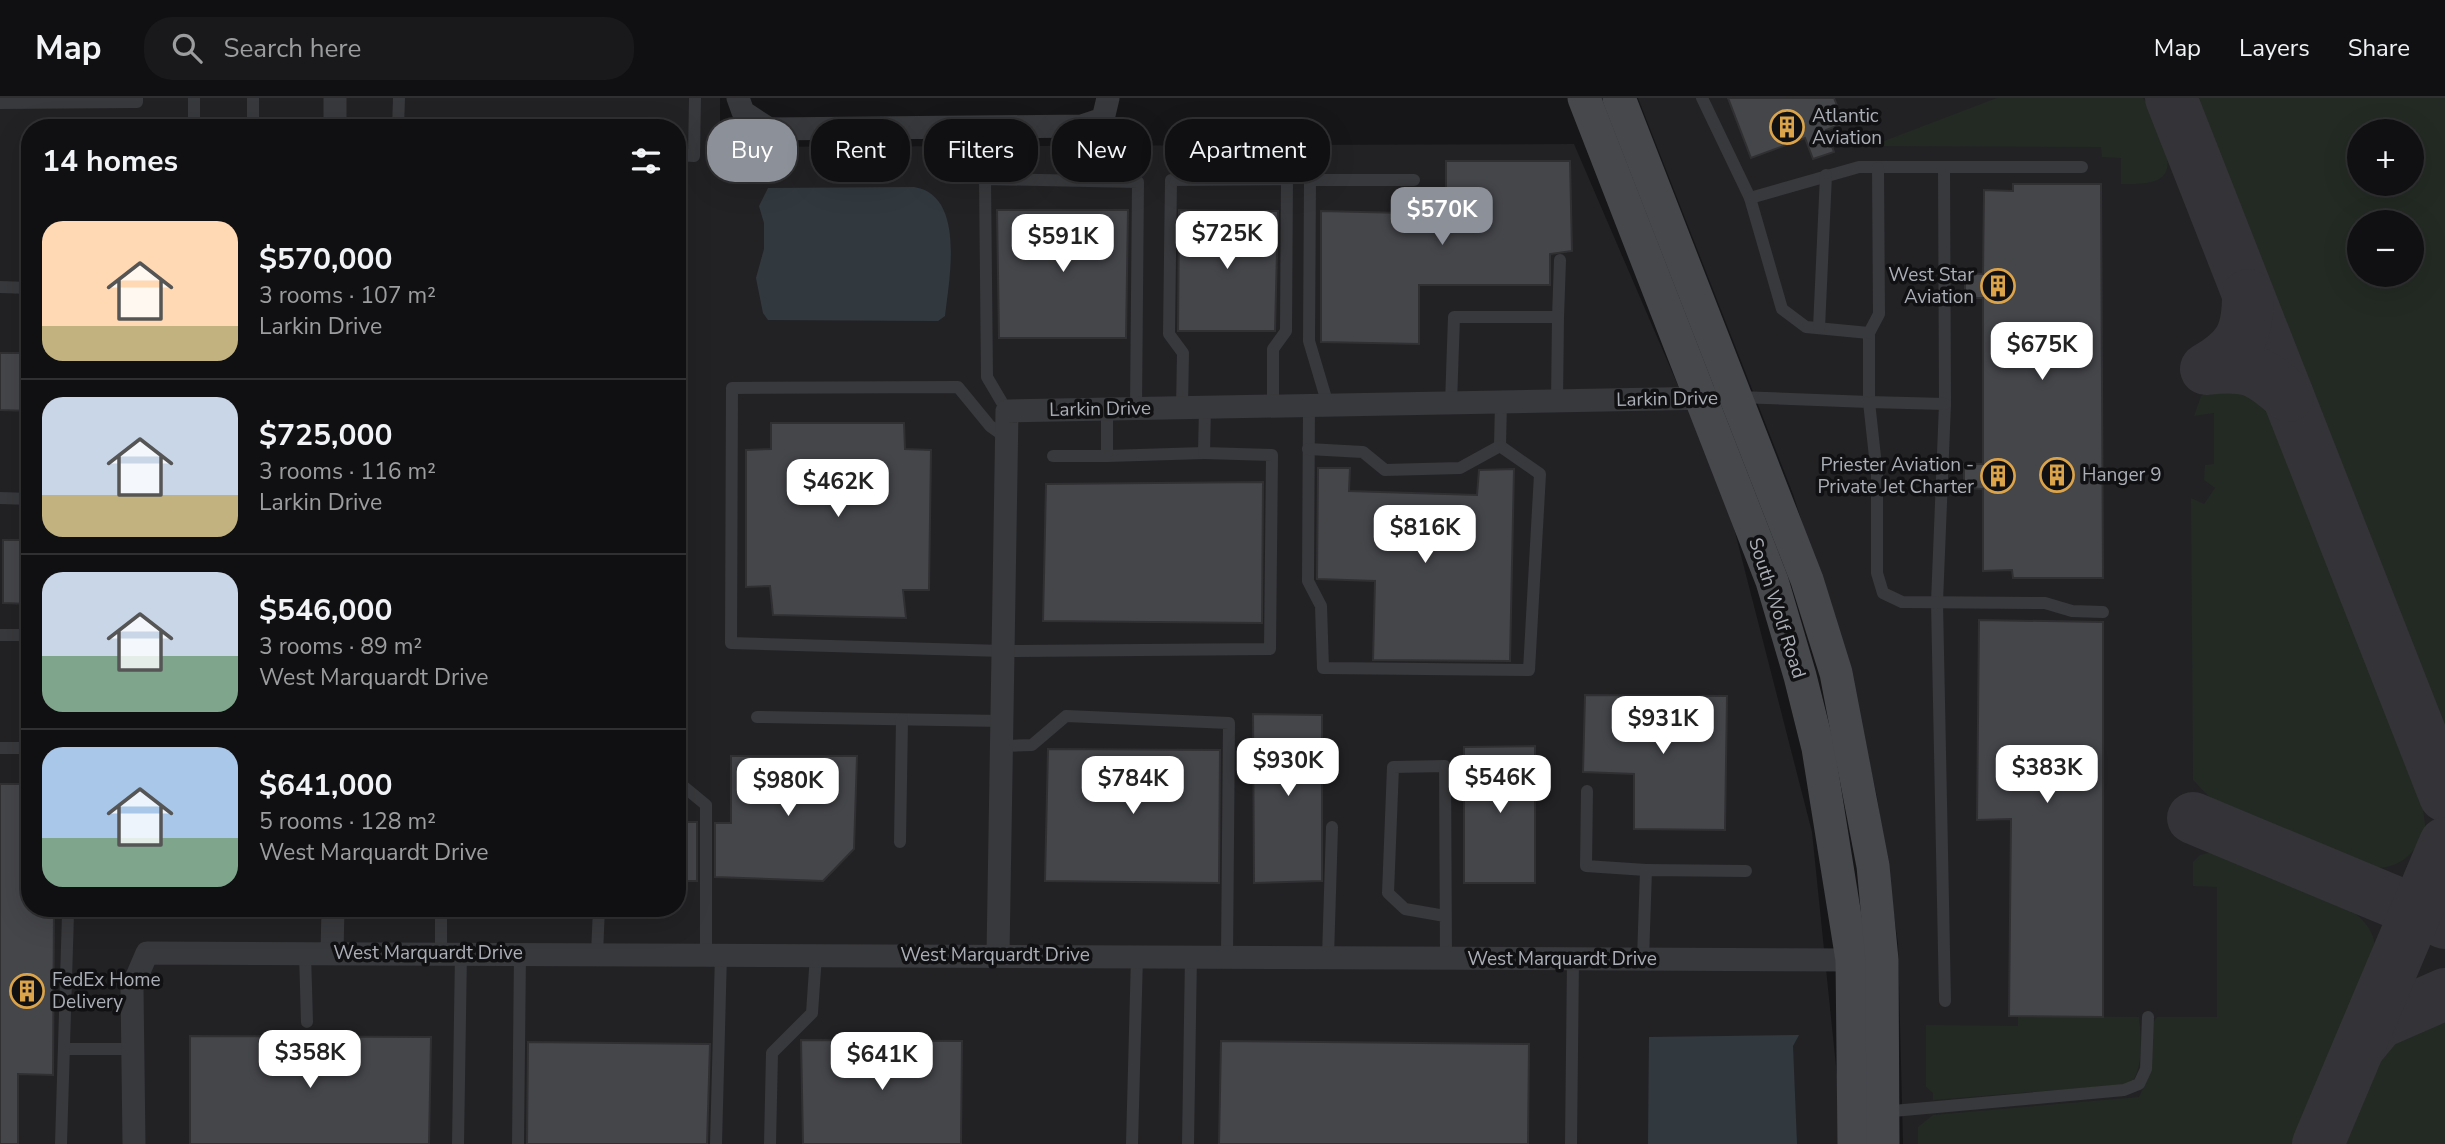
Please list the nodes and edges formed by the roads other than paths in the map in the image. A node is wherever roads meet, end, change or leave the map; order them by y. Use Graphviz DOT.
graph roads {
  1 [pos="137,98"];
  2 [pos="194,98"];
  3 [pos="253,98"];
  4 [pos="335,98"];
  5 [pos="399,98"];
  6 [pos="695,98"];
  7 [pos="1584,98"];
  8 [pos="1619,98"];
  9 [pos="1702,98"];
  10 [pos="0,103"];
  11 [pos="741,105"];
  12 [pos="1106,109"];
  13 [pos="194,119"];
  14 [pos="253,119"];
  15 [pos="335,119"];
  16 [pos="398,119"];
  17 [pos="686,156"];
  18 [pos="2082,167"];
  19 [pos="1878,168"];
  20 [pos="1944,169"];
  21 [pos="1826,175"];
  22 [pos="1414,180"];
  23 [pos="1750,198"];
  24 [pos="1560,260"];
  25 [pos="0,287"];
  26 [pos="21,288"];
  27 [pos="1559,317"];
  28 [pos="1819,328"];
  29 [pos="1869,333"];
  30 [pos="1737,397"];
  31 [pos="1702,398"];
  32 [pos="1557,401"];
  33 [pos="1501,402"];
  34 [pos="1869,402"];
  35 [pos="1451,403"];
  36 [pos="1945,404"];
  37 [pos="1318,405"];
  38 [pos="1273,406"];
  39 [pos="1193,408"];
  40 [pos="1107,409"];
  41 [pos="1136,409"];
  42 [pos="1007,411"];
  43 [pos="1007,438"];
  44 [pos="1500,446"];
  45 [pos="1308,449"];
  46 [pos="1204,453"];
  47 [pos="1053,456"];
  48 [pos="1107,456"];
  49 [pos="0,498"];
  50 [pos="21,499"];
  51 [pos="1937,602"];
  52 [pos="2103,612"];
  53 [pos="0,635"];
  54 [pos="21,635"];
  55 [pos="1003,651"];
  56 [pos="757,717"];
  57 [pos="902,720"];
  58 [pos="1002,722"];
  59 [pos="1002,746"];
  60 [pos="0,748"];
  61 [pos="21,748"];
  62 [pos="686,788"];
  63 [pos="1587,791"];
  64 [pos="1332,827"];
  65 [pos="900,842"];
  66 [pos="1646,870"];
  67 [pos="1746,871"];
  68 [pos="1446,916"];
  69 [pos="68,917"];
  70 [pos="333,917"];
  71 [pos="442,917"];
  72 [pos="599,917"];
  73 [pos="305,953"];
  74 [pos="332,953"];
  75 [pos="451,953"];
  76 [pos="520,953"];
  77 [pos="597,954"];
  78 [pos="714,954"];
  79 [pos="816,955"];
  80 [pos="998,955"];
  81 [pos="1137,956"];
  82 [pos="1191,956"];
  83 [pos="1227,957"];
  84 [pos="1328,957"];
  85 [pos="1446,958"];
  86 [pos="1573,959"];
  87 [pos="1643,959"];
  88 [pos="1867,960"];
  89 [pos="1945,1001"];
  90 [pos="2148,1017"];
  91 [pos="307,1023"];
  92 [pos="64,1049"];
  93 [pos="133,1049"];
  94 [pos="1883,1128"];
  95 [pos="61,1144"];
  96 [pos="134,1144"];
  97 [pos="458,1144"];
  98 [pos="518,1144"];
  99 [pos="716,1144"];
  100 [pos="770,1144"];
  101 [pos="1132,1144"];
  102 [pos="1188,1144"];
  103 [pos="1570,1144"];
  104 [pos="1854,1144"];
  1 -- 10 [label="lane"];
  2 -- 13 [label="lane"];
  3 -- 14 [label="lane"];
  4 -- 15 [label="street"];
  5 -- 16 [label="lane"];
  6 -- 17 [label="lane"];
  7 -- 31 [label="main road, South Wolf Road"];
  8 -- 30 [label="main road, South Wolf Road"];
  9 -- 23 [label="lane"];
  11 -- 12 [label="street"];
  18 -- 20 [label="lane"];
  19 -- 20 [label="lane"];
  19 -- 21 [label="lane"];
  19 -- 29 [label="lane"];
  20 -- 36 [label="lane"];
  21 -- 23 [label="lane"];
  21 -- 28 [label="lane"];
  22 -- 37 [label="lane"];
  23 -- 28 [label="lane"];
  24 -- 27 [label="lane"];
  25 -- 26 [label="lane"];
  27 -- 32 [label="lane"];
  27 -- 35 [label="lane"];
  28 -- 29 [label="lane"];
  29 -- 34 [label="lane"];
  30 -- 31 [label="street, Larkin Drive"];
  30 -- 34 [label="lane"];
  30 -- 88 [label="main road, South Wolf Road"];
  31 -- 32 [label="street, Larkin Drive"];
  31 -- 88 [label="main road, South Wolf Road"];
  32 -- 33 [label="street, Larkin Drive"];
  33 -- 35 [label="street, Larkin Drive"];
  33 -- 44 [label="lane"];
  34 -- 36 [label="lane"];
  34 -- 51 [label="lane"];
  35 -- 37 [label="street, Larkin Drive"];
  36 -- 51 [label="lane"];
  37 -- 38 [label="street, Larkin Drive"];
  37 -- 45 [label="lane"];
  38 -- 39 [label="street, Larkin Drive"];
  38 -- 39 [label="lane"];
  39 -- 41 [label="street, Larkin Drive"];
  39 -- 46 [label="lane"];
  40 -- 41 [label="street, Larkin Drive"];
  40 -- 42 [label="street, Larkin Drive"];
  40 -- 48 [label="lane"];
  41 -- 42 [label="lane"];
  42 -- 43 [label="street"];
  43 -- 55 [label="street"];
  43 -- 55 [label="lane"];
  44 -- 45 [label="lane"];
  44 -- 45 [label="lane"];
  46 -- 48 [label="lane"];
  46 -- 55 [label="lane"];
  47 -- 48 [label="lane"];
  49 -- 50 [label="lane"];
  51 -- 52 [label="lane"];
  51 -- 89 [label="lane"];
  53 -- 54 [label="lane"];
  55 -- 58 [label="street"];
  56 -- 57 [label="lane"];
  57 -- 58 [label="lane"];
  57 -- 65 [label="lane"];
  58 -- 59 [label="street"];
  59 -- 80 [label="street"];
  59 -- 83 [label="lane"];
  60 -- 61 [label="lane"];
  62 -- 78 [label="lane"];
  63 -- 66 [label="lane"];
  64 -- 84 [label="lane"];
  66 -- 67 [label="lane"];
  66 -- 87 [label="lane"];
  68 -- 68 [label="lane"];
  68 -- 85 [label="lane"];
  69 -- 92 [label="lane"];
  70 -- 74 [label="street"];
  71 -- 75 [label="lane"];
  72 -- 77 [label="lane"];
  73 -- 74 [label="street, West Marquardt Drive"];
  73 -- 91 [label="lane"];
  73 -- 93 [label="street, West Marquardt Drive"];
  74 -- 75 [label="street, West Marquardt Drive"];
  75 -- 76 [label="street, West Marquardt Drive"];
  75 -- 97 [label="lane"];
  76 -- 77 [label="street, West Marquardt Drive"];
  76 -- 98 [label="lane"];
  77 -- 78 [label="street, West Marquardt Drive"];
  78 -- 79 [label="street, West Marquardt Drive"];
  78 -- 99 [label="lane"];
  79 -- 80 [label="street, West Marquardt Drive"];
  79 -- 100 [label="lane"];
  80 -- 81 [label="street, West Marquardt Drive"];
  81 -- 82 [label="street, West Marquardt Drive"];
  81 -- 101 [label="lane"];
  82 -- 83 [label="street, West Marquardt Drive"];
  82 -- 102 [label="lane"];
  83 -- 84 [label="street, West Marquardt Drive"];
  84 -- 85 [label="street, West Marquardt Drive"];
  85 -- 86 [label="street, West Marquardt Drive"];
  86 -- 87 [label="street, West Marquardt Drive"];
  86 -- 103 [label="lane"];
  87 -- 88 [label="street, West Marquardt Drive"];
  88 -- 94 [label="main road, South Wolf Road"];
  88 -- 104 [label="main road, South Wolf Road"];
  90 -- 94 [label="lane"];
  92 -- 93 [label="lane"];
  92 -- 95 [label="lane"];
  93 -- 96 [label="street"];
}
